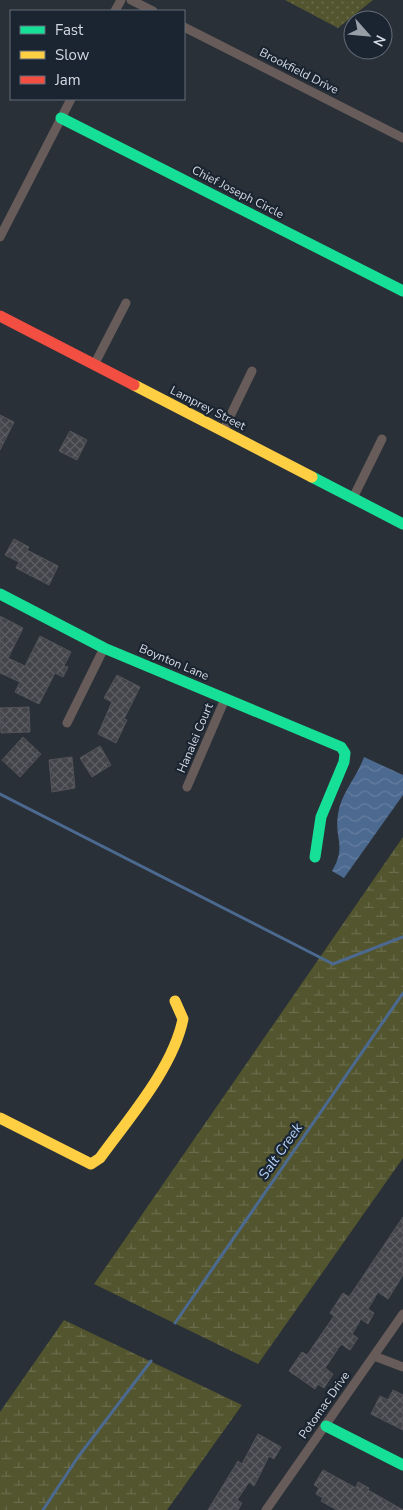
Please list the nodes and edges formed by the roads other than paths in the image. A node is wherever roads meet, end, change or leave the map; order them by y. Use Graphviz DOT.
graph roads {
  1 [pos="131,0"];
  2 [pos="151,10"];
  3 [pos="185,28"];
  4 [pos="70,100"];
  5 [pos="61,118"];
  6 [pos="403,138"];
  7 [pos="0,237"];
  8 [pos="403,291"];
  9 [pos="126,303"];
  10 [pos="0,316"];
  11 [pos="94,365"];
  12 [pos="252,372"];
  13 [pos="223,431"];
  14 [pos="382,439"];
  15 [pos="352,498"];
  16 [pos="403,524"];
  17 [pos="0,594"];
  18 [pos="104,648"];
  19 [pos="225,699"];
  20 [pos="67,723"];
  21 [pos="187,787"];
  22 [pos="315,858"];
  23 [pos="175,1001"];
  24 [pos="0,1118"];
  25 [pos="403,1314"];
  26 [pos="374,1356"];
  27 [pos="403,1367"];
  28 [pos="326,1426"];
  29 [pos="403,1465"];
  30 [pos="271,1509"];
  1 -- 2 [label="street"];
  3 -- 6 [label="street, Brookfield Drive"];
  4 -- 5 [label="street"];
  5 -- 7 [label="street"];
  5 -- 8 [label="street, Chief Joseph Circle"];
  9 -- 11 [label="street"];
  10 -- 11 [label="street, Lamprey Street"];
  11 -- 13 [label="street, Lamprey Street"];
  12 -- 13 [label="street"];
  13 -- 15 [label="street, Lamprey Street"];
  14 -- 15 [label="street"];
  15 -- 16 [label="street, Lamprey Street"];
  17 -- 18 [label="street, Boynton Lane"];
  18 -- 19 [label="street, Boynton Lane"];
  18 -- 20 [label="street"];
  19 -- 21 [label="street, Hanalei Court"];
  19 -- 22 [label="street, Boynton Lane"];
  23 -- 24 [label="street"];
  25 -- 26 [label="street, Potomac Drive"];
  26 -- 27 [label="street"];
  26 -- 28 [label="street, Potomac Drive"];
  28 -- 29 [label="street"];
  28 -- 30 [label="street, Potomac Drive"];
}
